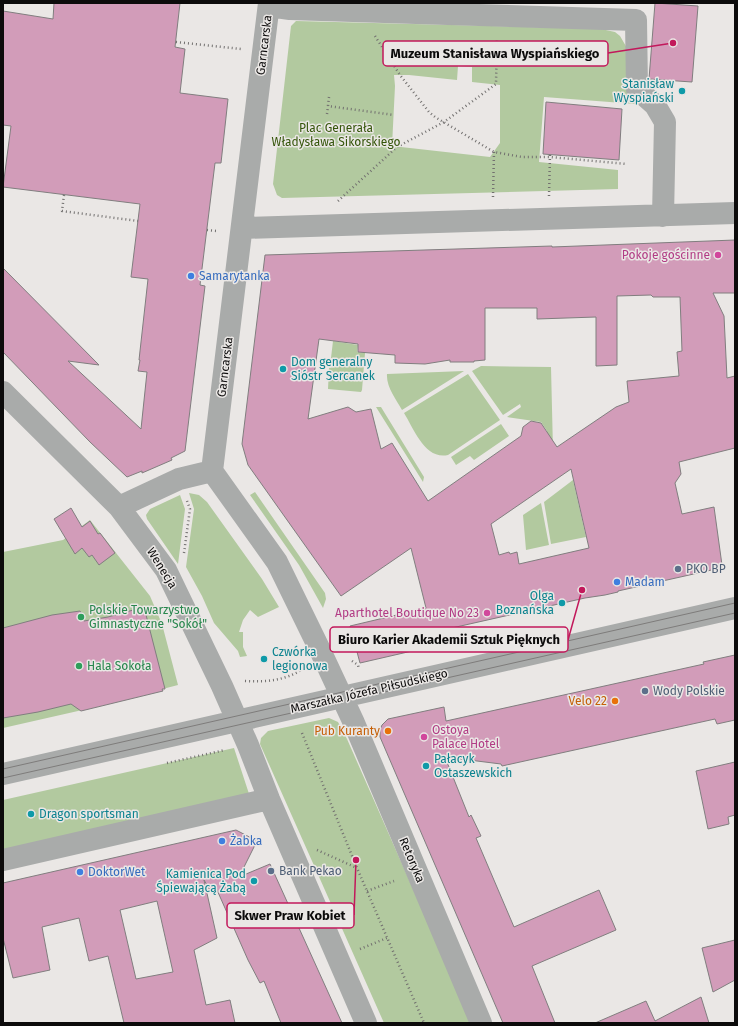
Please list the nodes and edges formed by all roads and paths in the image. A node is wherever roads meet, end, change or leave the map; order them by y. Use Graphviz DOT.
graph roads {
  1 [pos="269,4"];
  2 [pos="358,11"];
  3 [pos="498,16"];
  4 [pos="176,42"];
  5 [pos="241,49"];
  6 [pos="329,97"];
  7 [pos="328,106"];
  8 [pos="327,114"];
  9 [pos="394,115"];
  10 [pos="444,122"];
  11 [pos="494,152"];
  12 [pos="550,156"];
  13 [pos="626,164"];
  14 [pos="64,195"];
  15 [pos="549,196"];
  16 [pos="493,197"];
  17 [pos="336,202"];
  18 [pos="735,213"];
  19 [pos="663,216"];
  20 [pos="138,221"];
  21 [pos="243,228"];
  22 [pos="207,230"];
  23 [pos="217,231"];
  24 [pos="3,392"];
  25 [pos="212,471"];
  26 [pos="119,507"];
  27 [pos="735,608"];
  28 [pos="307,666"];
  29 [pos="243,681"];
  30 [pos="341,697"];
  31 [pos="237,721"];
  32 [pos="302,733"];
  33 [pos="3,774"];
  34 [pos="269,799"];
  35 [pos="311,847"];
  36 [pos="3,860"];
  37 [pos="357,868"];
  38 [pos="394,881"];
  39 [pos="367,891"];
  40 [pos="387,938"];
  41 [pos="359,949"];
  42 [pos="366,1023"];
  43 [pos="424,1023"];
  44 [pos="481,1023"];
  1 -- 2 [label="street"];
  1 -- 21 [label="street, Garncarska"];
  2 -- 3 [label="street"];
  2 -- 10 [label="path"];
  3 -- 10 [label="path"];
  3 -- 19 [label="street"];
  4 -- 5 [label="path"];
  6 -- 7 [label="path"];
  7 -- 8 [label="path"];
  7 -- 9 [label="path"];
  10 -- 11 [label="path"];
  10 -- 17 [label="path"];
  11 -- 12 [label="path"];
  11 -- 16 [label="path"];
  12 -- 13 [label="path"];
  12 -- 15 [label="path"];
  14 -- 20 [label="path"];
  18 -- 19 [label="street"];
  19 -- 21 [label="street"];
  21 -- 25 [label="street, Garncarska"];
  22 -- 23 [label="path"];
  24 -- 26 [label="street, Wenecja"];
  25 -- 26 [label="street"];
  25 -- 30 [label="street"];
  26 -- 31 [label="street, Wenecja"];
  27 -- 30 [label="street, Marszałka Józefa Piłsudskiego"];
  28 -- 29 [label="path"];
  30 -- 31 [label="street, Marszałka Józefa Piłsudskiego"];
  30 -- 44 [label="street, Retoryka"];
  31 -- 33 [label="street, Marszałka Józefa Piłsudskiego"];
  31 -- 34 [label="street"];
  32 -- 37 [label="path"];
  34 -- 36 [label="street"];
  34 -- 42 [label="street"];
  35 -- 37 [label="path"];
  37 -- 39 [label="path"];
  38 -- 39 [label="path"];
  39 -- 40 [label="path"];
  40 -- 41 [label="path"];
  40 -- 43 [label="path"];
}
